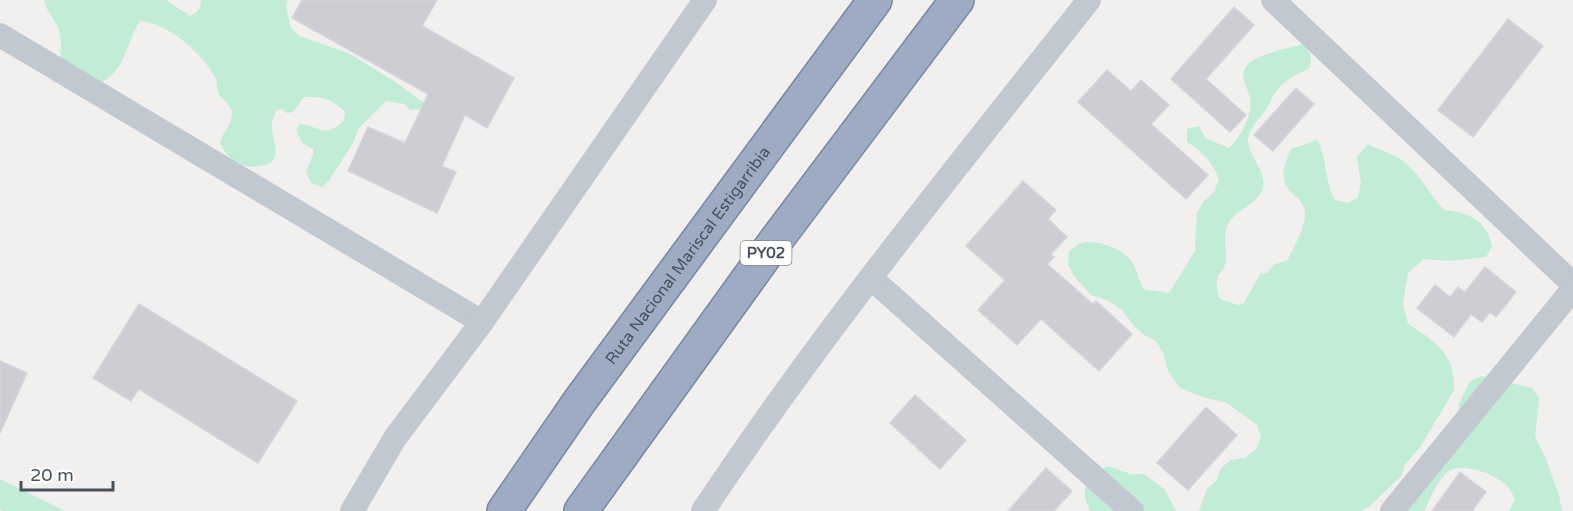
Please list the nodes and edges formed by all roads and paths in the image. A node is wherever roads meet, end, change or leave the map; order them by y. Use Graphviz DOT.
graph roads {
  1 [pos="705,0"];
  2 [pos="875,0"];
  3 [pos="957,0"];
  4 [pos="1089,0"];
  5 [pos="1273,0"];
  6 [pos="0,35"];
  7 [pos="871,278"];
  8 [pos="1573,284"];
  9 [pos="1573,289"];
  10 [pos="482,322"];
  11 [pos="352,511"];
  12 [pos="504,511"];
  13 [pos="581,511"];
  14 [pos="703,511"];
  15 [pos="1132,511"];
  16 [pos="1392,511"];
  1 -- 10 [label="street"];
  2 -- 12 [label="highway, Ruta Nacional Mariscal Estigarribia"];
  3 -- 13 [label="highway, PY02"];
  4 -- 7 [label="street"];
  5 -- 8 [label="street"];
  6 -- 10 [label="street"];
  7 -- 14 [label="street"];
  7 -- 15 [label="street"];
  9 -- 16 [label="street"];
  10 -- 11 [label="street"];
}
